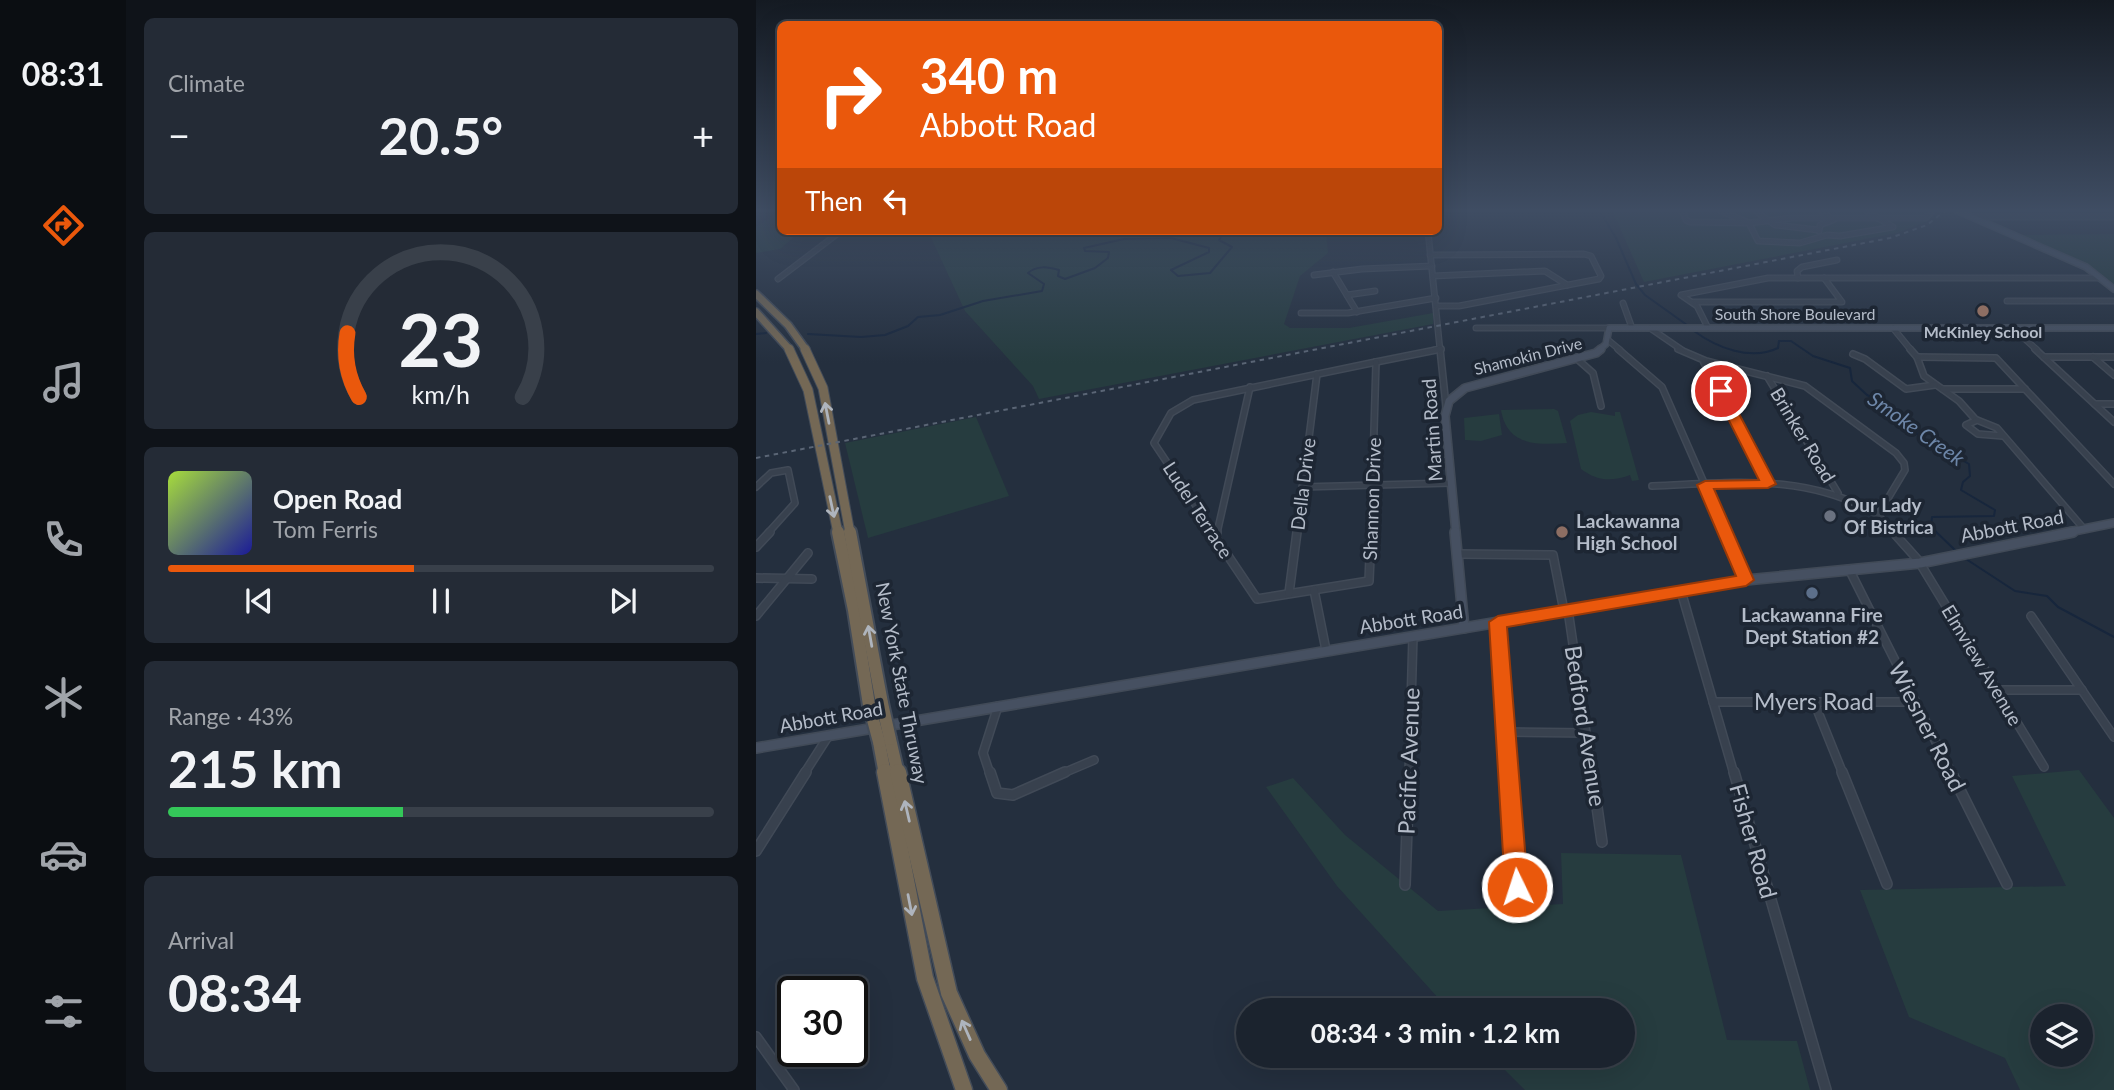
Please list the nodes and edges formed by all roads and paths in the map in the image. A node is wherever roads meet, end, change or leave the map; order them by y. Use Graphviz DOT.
graph roads {
  1 [pos="802,261"];
  2 [pos="1431,261"];
  3 [pos="1592,261"];
  4 [pos="1833,261"];
  5 [pos="2072,261"];
  6 [pos="1432,267"];
  7 [pos="1333,272"];
  8 [pos="1314,275"];
  9 [pos="1433,276"];
  10 [pos="1798,278"];
  11 [pos="1824,278"];
  12 [pos="2100,278"];
  13 [pos="778,279"];
  14 [pos="1567,285"];
  15 [pos="2114,289"];
  16 [pos="1375,291"];
  17 [pos="756,294"];
  18 [pos="1347,295"];
  19 [pos="1436,298"];
  20 [pos="2007,301"];
  21 [pos="2114,301"];
  22 [pos="1691,302"];
  23 [pos="1623,303"];
  24 [pos="1437,306"];
  25 [pos="756,312"];
  26 [pos="1357,312"];
  27 [pos="1301,313"];
  28 [pos="1476,328"];
  29 [pos="1609,328"];
  30 [pos="1632,328"];
  31 [pos="1650,328"];
  32 [pos="1705,328"];
  33 [pos="1893,328"];
  34 [pos="2013,328"];
  35 [pos="2114,328"];
  36 [pos="1608,340"];
  37 [pos="1441,349"];
  38 [pos="1853,354"];
  39 [pos="1917,357"];
  40 [pos="2045,357"];
  41 [pos="2094,357"];
  42 [pos="2114,357"];
  43 [pos="1696,358"];
  44 [pos="1576,359"];
  45 [pos="1376,362"];
  46 [pos="1317,374"];
  47 [pos="2114,375"];
  48 [pos="1767,376"];
  49 [pos="1935,385"];
  50 [pos="1250,387"];
  51 [pos="2025,388"];
  52 [pos="1941,389"];
  53 [pos="2094,404"];
  54 [pos="2114,404"];
  55 [pos="1446,405"];
  56 [pos="1601,406"];
  57 [pos="1976,420"];
  58 [pos="2114,422"];
  59 [pos="2003,436"];
  60 [pos="1451,483"];
  61 [pos="1768,484"];
  62 [pos="2114,484"];
  63 [pos="1372,485"];
  64 [pos="1705,485"];
  65 [pos="1652,486"];
  66 [pos="756,487"];
  67 [pos="1303,487"];
  68 [pos="1838,493"];
  69 [pos="1878,515"];
  70 [pos="2113,525"];
  71 [pos="2084,529"];
  72 [pos="1216,537"];
  73 [pos="756,547"];
  74 [pos="808,553"];
  75 [pos="1458,554"];
  76 [pos="1920,562"];
  77 [pos="1849,569"];
  78 [pos="756,578"];
  79 [pos="787,578"];
  80 [pos="812,579"];
  81 [pos="1746,580"];
  82 [pos="1314,590"];
  83 [pos="1681,591"];
  84 [pos="1289,593"];
  85 [pos="1566,610"];
  86 [pos="2031,616"];
  87 [pos="756,617"];
  88 [pos="1498,622"];
  89 [pos="1464,628"];
  90 [pos="1413,636"];
  91 [pos="1326,650"];
  92 [pos="1997,690"];
  93 [pos="2082,690"];
  94 [pos="1713,702"];
  95 [pos="1814,702"];
  96 [pos="1914,702"];
  97 [pos="876,704"];
  98 [pos="998,706"];
  99 [pos="1505,732"];
  100 [pos="1586,733"];
  101 [pos="829,735"];
  102 [pos="2114,737"];
  103 [pos="884,741"];
  104 [pos="756,748"];
  105 [pos="1094,760"];
  106 [pos="2044,767"];
  107 [pos="1602,842"];
  108 [pos="756,851"];
  109 [pos="1887,884"];
  110 [pos="2007,884"];
  111 [pos="1405,885"];
  112 [pos="1517,887"];
  113 [pos="756,1037"];
  114 [pos="794,1090"];
  115 [pos="964,1090"];
  116 [pos="999,1090"];
  117 [pos="1826,1090"];
  1 -- 13 [label="street"];
  2 -- 6 [label="street, Martin Road"];
  3 -- 14 [label="street"];
  4 -- 10 [label="street"];
  5 -- 12 [label="street"];
  6 -- 7 [label="street"];
  6 -- 9 [label="street, Martin Road"];
  7 -- 8 [label="street"];
  7 -- 18 [label="street"];
  9 -- 14 [label="street"];
  9 -- 19 [label="street, Martin Road"];
  10 -- 11 [label="street"];
  10 -- 22 [label="street"];
  11 -- 12 [label="street"];
  11 -- 22 [label="street"];
  12 -- 15 [label="street"];
  14 -- 24 [label="street"];
  16 -- 18 [label="street"];
  97 -- 17 [label="highway, New York State Thruway, one-way"];
  18 -- 26 [label="street"];
  19 -- 24 [label="street, Martin Road"];
  19 -- 26 [label="street"];
  20 -- 21 [label="street"];
  22 -- 32 [label="street"];
  23 -- 30 [label="street"];
  24 -- 37 [label="street, Martin Road"];
  25 -- 97 [label="highway, New York State Thruway, one-way"];
  26 -- 27 [label="street"];
  28 -- 29 [label="street, South Shore Boulevard"];
  29 -- 30 [label="street, South Shore Boulevard"];
  29 -- 36 [label="street, Shamokin Drive"];
  30 -- 31 [label="street, South Shore Boulevard"];
  31 -- 32 [label="street, South Shore Boulevard"];
  31 -- 43 [label="street"];
  32 -- 33 [label="street, South Shore Boulevard"];
  33 -- 34 [label="street, South Shore Boulevard"];
  33 -- 39 [label="street"];
  34 -- 35 [label="street, South Shore Boulevard"];
  34 -- 40 [label="street"];
  36 -- 44 [label="street, Shamokin Drive"];
  36 -- 64 [label="street"];
  37 -- 45 [label="street, Ludel Terrace"];
  37 -- 55 [label="street, Martin Road"];
  38 -- 49 [label="street"];
  39 -- 49 [label="street"];
  39 -- 51 [label="street"];
  40 -- 41 [label="street"];
  40 -- 53 [label="street"];
  41 -- 42 [label="street"];
  41 -- 47 [label="street"];
  43 -- 48 [label="street"];
  43 -- 61 [label="street"];
  44 -- 55 [label="street, Shamokin Drive"];
  44 -- 56 [label="street"];
  45 -- 46 [label="street, Ludel Terrace"];
  45 -- 63 [label="street, Shannon Drive"];
  46 -- 50 [label="street, Ludel Terrace"];
  46 -- 67 [label="street, Della Drive"];
  48 -- 68 [label="street, Brinker Road"];
  48 -- 69 [label="street"];
  49 -- 52 [label="street"];
  50 -- 72 [label="street"];
  50 -- 72 [label="street, Ludel Terrace"];
  51 -- 52 [label="street"];
  51 -- 62 [label="street"];
  52 -- 57 [label="street"];
  53 -- 54 [label="street"];
  53 -- 58 [label="street"];
  55 -- 60 [label="street, Martin Road"];
  57 -- 59 [label="street"];
  57 -- 59 [label="street"];
  59 -- 71 [label="street"];
  60 -- 63 [label="street"];
  60 -- 75 [label="street, Martin Road"];
  61 -- 64 [label="street"];
  61 -- 68 [label="street"];
  63 -- 67 [label="street"];
  63 -- 82 [label="street, Shannon Drive"];
  64 -- 65 [label="street"];
  64 -- 81 [label="street"];
  66 -- 73 [label="street"];
  67 -- 84 [label="street, Della Drive"];
  68 -- 69 [label="street, Elmview Avenue"];
  69 -- 76 [label="street, Elmview Avenue"];
  70 -- 71 [label="street, Abbott Road"];
  71 -- 76 [label="street, Abbott Road"];
  72 -- 84 [label="street, Ludel Terrace"];
  74 -- 79 [label="street"];
  75 -- 85 [label="street, Bedford Avenue"];
  75 -- 89 [label="street, Martin Road"];
  76 -- 77 [label="street, Abbott Road"];
  76 -- 92 [label="street, Elmview Avenue"];
  77 -- 81 [label="street, Abbott Road"];
  77 -- 96 [label="street, Wiesner Road"];
  78 -- 79 [label="street"];
  79 -- 80 [label="street"];
  79 -- 87 [label="street"];
  81 -- 83 [label="street, Abbott Road"];
  82 -- 84 [label="street, Ludel Terrace"];
  82 -- 91 [label="street"];
  83 -- 85 [label="street, Abbott Road"];
  83 -- 94 [label="street, Fisher Road"];
  85 -- 88 [label="street, Abbott Road"];
  85 -- 100 [label="street, Bedford Avenue"];
  86 -- 93 [label="street"];
  88 -- 89 [label="street, Abbott Road"];
  88 -- 99 [label="street"];
  89 -- 90 [label="street, Abbott Road"];
  90 -- 91 [label="street, Abbott Road"];
  90 -- 111 [label="street, Pacific Avenue"];
  91 -- 98 [label="street, Abbott Road"];
  92 -- 93 [label="street"];
  92 -- 106 [label="street, Elmview Avenue"];
  93 -- 102 [label="street"];
  94 -- 95 [label="street, Myers Road"];
  94 -- 117 [label="street, Fisher Road"];
  95 -- 96 [label="street, Myers Road"];
  95 -- 109 [label="street"];
  96 -- 110 [label="street, Wiesner Road"];
  97 -- 103 [label="highway, New York State Thruway, bridge"];
  98 -- 101 [label="street, Abbott Road"];
  98 -- 105 [label="street"];
  99 -- 100 [label="street"];
  99 -- 112 [label="street"];
  100 -- 107 [label="street, Bedford Avenue"];
  101 -- 104 [label="street, Abbott Road"];
  101 -- 108 [label="street"];
  103 -- 115 [label="highway, New York State Thruway, one-way"];
  116 -- 103 [label="highway, New York State Thruway, one-way"];
  113 -- 114 [label="street"];
}
